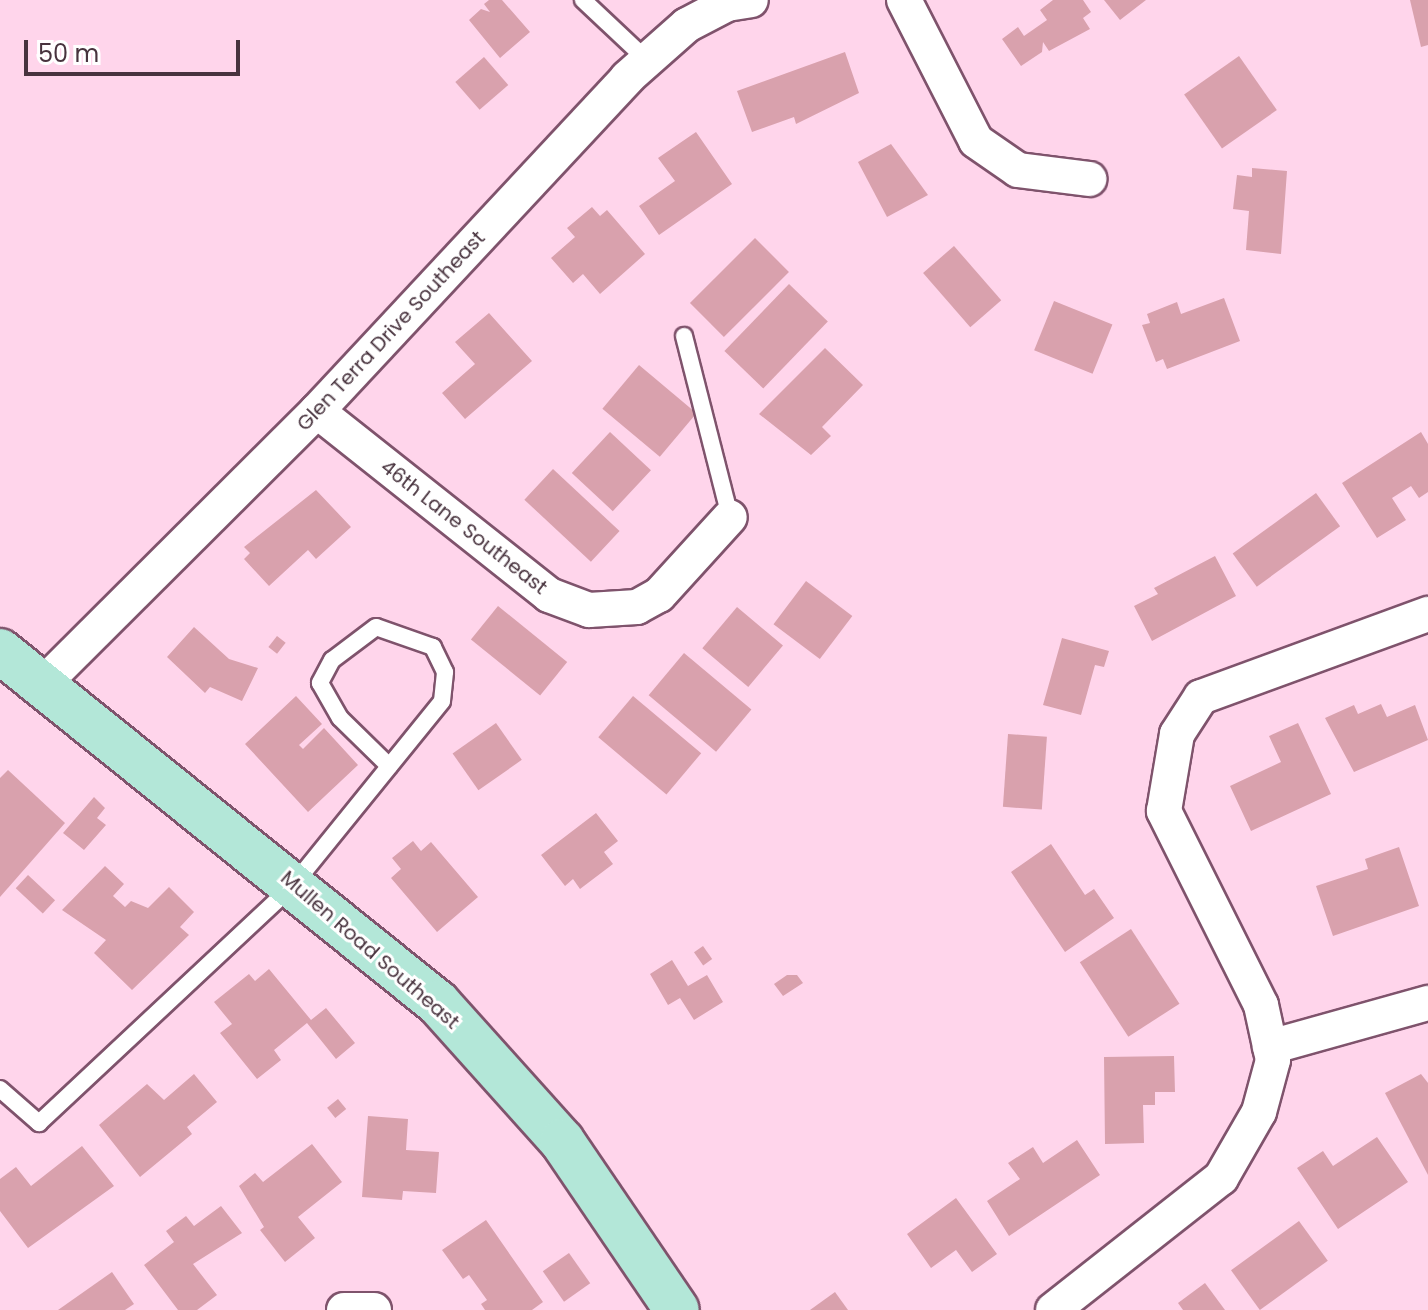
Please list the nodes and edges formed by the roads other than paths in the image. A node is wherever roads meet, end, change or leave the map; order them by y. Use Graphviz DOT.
graph roads {
  1 [pos="583,0"];
  2 [pos="751,0"];
  3 [pos="904,0"];
  4 [pos="647,60"];
  5 [pos="1089,179"];
  6 [pos="684,336"];
  7 [pos="317,411"];
  8 [pos="730,517"];
  9 [pos="1428,614"];
  10 [pos="0,651"];
  11 [pos="43,684"];
  12 [pos="389,766"];
  13 [pos="294,884"];
  14 [pos="1428,1003"];
  15 [pos="1270,1047"];
  16 [pos="0,1089"];
  17 [pos="344,1310"];
  18 [pos="374,1310"];
  19 [pos="677,1310"];
  20 [pos="1053,1310"];
  1 -- 4 [label="lane"];
  2 -- 4 [label="street, Glen Terra Drive Southeast"];
  3 -- 5 [label="street"];
  4 -- 7 [label="street, Glen Terra Drive Southeast"];
  6 -- 8 [label="lane"];
  7 -- 8 [label="street, 46th Lane Southeast"];
  7 -- 11 [label="street, Glen Terra Drive Southeast"];
  9 -- 15 [label="street"];
  10 -- 11 [label="street, Mullen Road Southeast"];
  11 -- 13 [label="street, Mullen Road Southeast"];
  12 -- 12 [label="lane"];
  12 -- 13 [label="lane"];
  13 -- 16 [label="lane"];
  13 -- 19 [label="street, Mullen Road Southeast"];
  14 -- 15 [label="street"];
  15 -- 20 [label="street"];
  17 -- 18 [label="street"];
}
